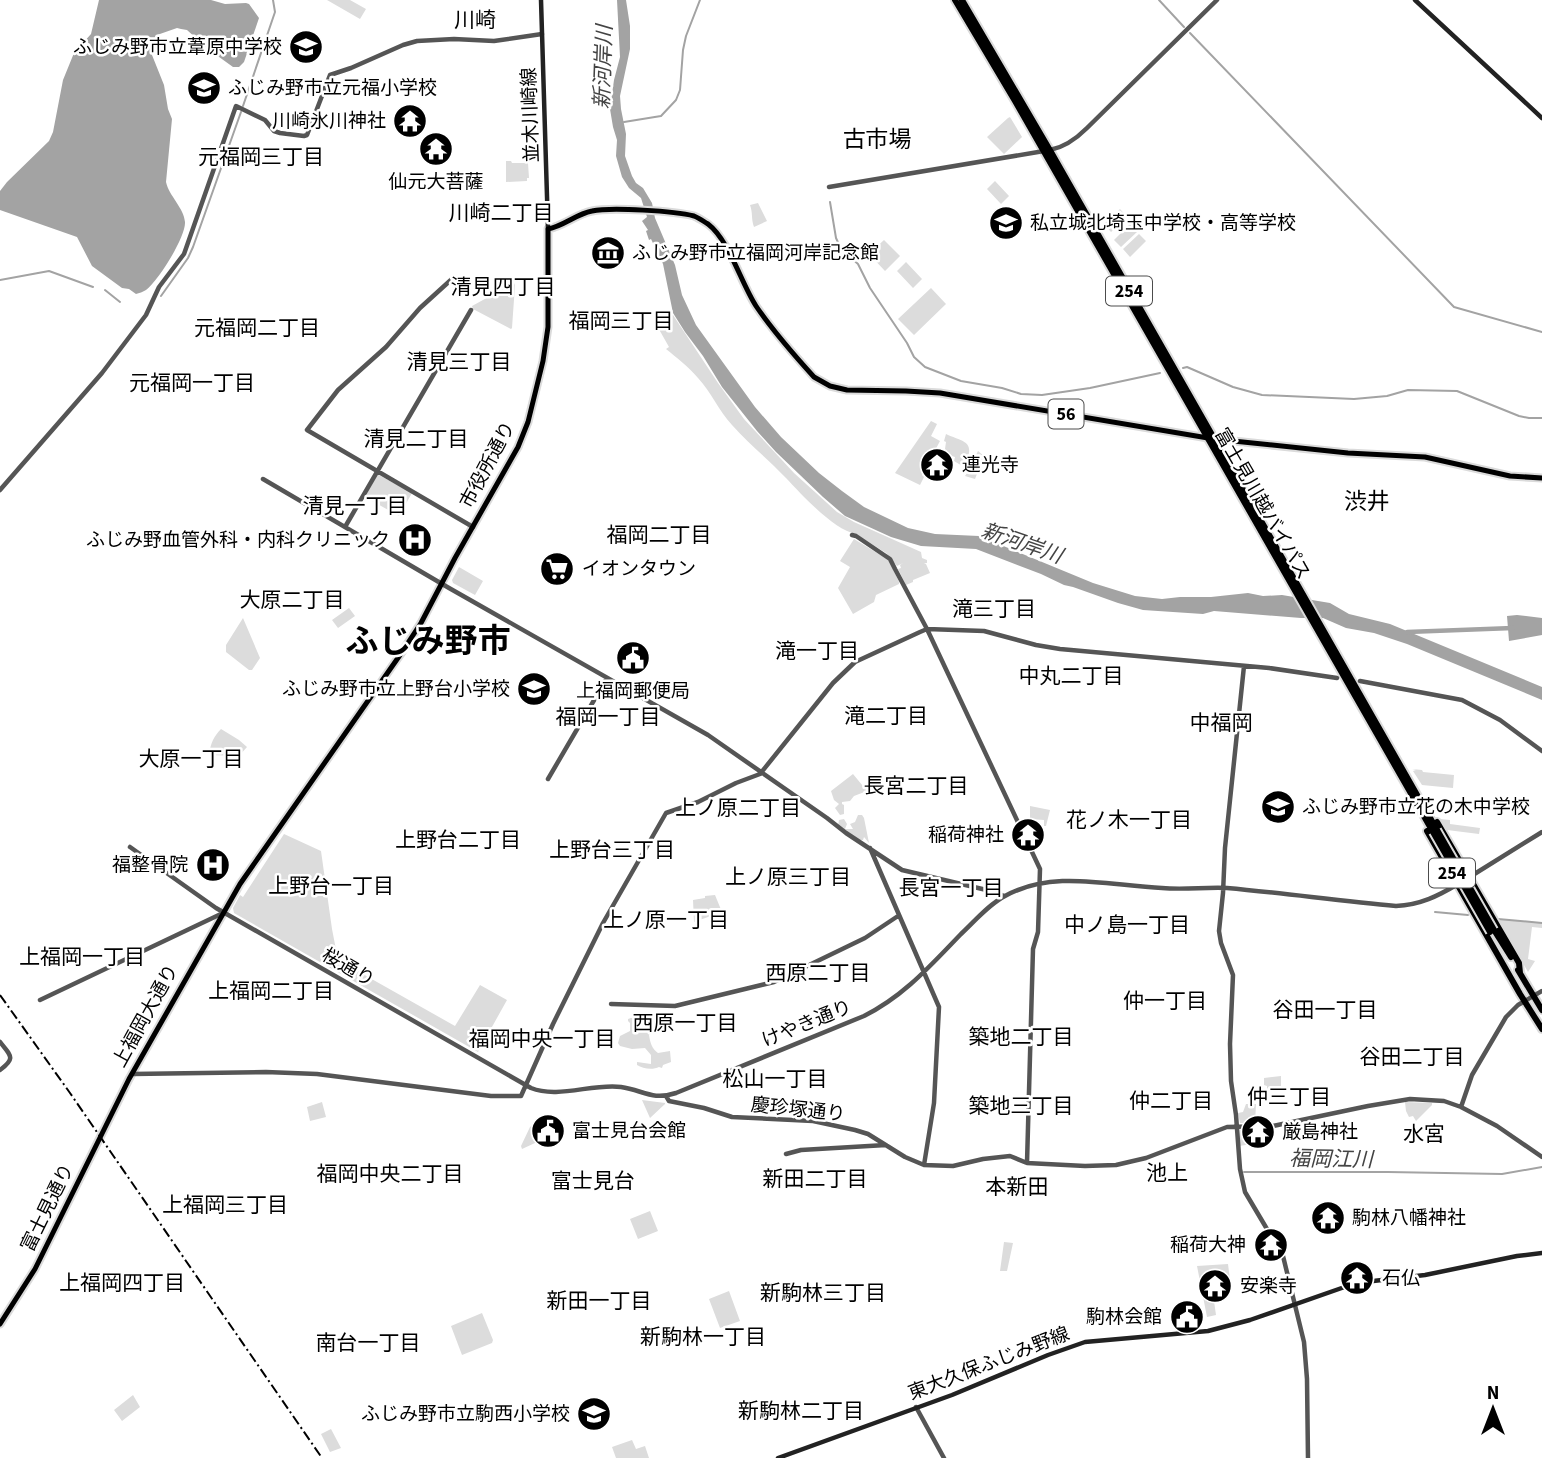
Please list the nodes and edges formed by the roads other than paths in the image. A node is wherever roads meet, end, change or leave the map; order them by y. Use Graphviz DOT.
graph roads {
  1 [pos="541,0"];
  2 [pos="956,0"];
  3 [pos="962,0"];
  4 [pos="1217,0"];
  5 [pos="1415,0"];
  6 [pos="542,34"];
  7 [pos="1542,118"];
  8 [pos="1046,150"];
  9 [pos="829,187"];
  10 [pos="548,229"];
  11 [pos="453,278"];
  12 [pos="471,310"];
  13 [pos="1206,438"];
  14 [pos="1214,439"];
  15 [pos="376,471"];
  16 [pos="1542,478"];
  17 [pos="263,479"];
  18 [pos="0,490"];
  19 [pos="345,527"];
  20 [pos="472,527"];
  21 [pos="852,535"];
  22 [pos="1293,582"];
  23 [pos="442,583"];
  24 [pos="927,629"];
  25 [pos="1321,631"];
  26 [pos="1244,666"];
  27 [pos="607,678"];
  28 [pos="1337,678"];
  29 [pos="1360,681"];
  30 [pos="380,685"];
  31 [pos="1366,715"];
  32 [pos="1384,737"];
  33 [pos="1542,751"];
  34 [pos="761,773"];
  35 [pos="548,779"];
  36 [pos="1435,831"];
  37 [pos="1542,832"];
  38 [pos="130,848"];
  39 [pos="870,848"];
  40 [pos="1469,877"];
  41 [pos="1039,883"];
  42 [pos="1458,884"];
  43 [pos="1223,888"];
  44 [pos="1005,896"];
  45 [pos="223,913"];
  46 [pos="898,916"];
  47 [pos="1492,931"];
  48 [pos="923,973"];
  49 [pos="1520,974"];
  50 [pos="1542,991"];
  51 [pos="1529,999"];
  52 [pos="40,1000"];
  53 [pos="611,1004"];
  54 [pos="1542,1010"];
  55 [pos="1542,1023"];
  56 [pos="1542,1029"];
  57 [pos="0,1042"];
  58 [pos="2,1067"];
  59 [pos="132,1074"];
  60 [pos="526,1085"];
  61 [pos="666,1096"];
  62 [pos="1461,1107"];
  63 [pos="1237,1126"];
  64 [pos="99,1138"];
  65 [pos="887,1145"];
  66 [pos="786,1154"];
  67 [pos="1542,1157"];
  68 [pos="1027,1163"];
  69 [pos="924,1164"];
  70 [pos="1542,1253"];
  71 [pos="1295,1304"];
  72 [pos="0,1324"];
  73 [pos="916,1407"];
  74 [pos="778,1458"];
  75 [pos="944,1458"];
  76 [pos="1308,1458"];
  1 -- 6 [label="main road, 並木川崎線"];
  2 -- 8 [label="highway, 富士見川越バイパス / 254"];
  3 -- 8 [label="highway, 富士見川越バイパス / 254"];
  4 -- 8 [label="street"];
  5 -- 7 [label="main road"];
  6 -- 10 [label="main road, 並木川崎線"];
  6 -- 18 [label="street"];
  8 -- 9 [label="street"];
  8 -- 13 [label="highway, 富士見川越バイパス / 254"];
  8 -- 14 [label="highway, 富士見川越バイパス / 254"];
  10 -- 13 [label="main road, 56"];
  10 -- 20 [label="main road, 市役所通り"];
  11 -- 15 [label="street"];
  12 -- 15 [label="street"];
  13 -- 14 [label="main road, 56"];
  13 -- 22 [label="highway, 富士見川越バイパス / 254"];
  14 -- 16 [label="main road, 56"];
  14 -- 22 [label="highway, 富士見川越バイパス / 254"];
  15 -- 19 [label="street"];
  15 -- 20 [label="street"];
  17 -- 19 [label="street"];
  19 -- 23 [label="street"];
  20 -- 23 [label="main road, 市役所通り"];
  21 -- 24 [label="street"];
  22 -- 25 [label="highway, 富士見川越バイパス / 254"];
  23 -- 27 [label="street"];
  23 -- 30 [label="main road, 市役所通り"];
  24 -- 26 [label="street"];
  24 -- 34 [label="street"];
  24 -- 41 [label="street"];
  25 -- 31 [label="highway, 富士見川越バイパス / 254"];
  25 -- 32 [label="highway, 富士見川越バイパス / 254"];
  26 -- 28 [label="street"];
  26 -- 43 [label="street"];
  27 -- 34 [label="street"];
  27 -- 35 [label="street"];
  29 -- 33 [label="street"];
  30 -- 45 [label="main road, 上福岡大通り"];
  31 -- 36 [label="highway, 富士見川越バイパス / 254"];
  31 -- 42 [label="highway, 254"];
  32 -- 36 [label="highway, 富士見川越バイパス / 254"];
  32 -- 40 [label="highway, 254"];
  34 -- 39 [label="street"];
  34 -- 60 [label="street"];
  36 -- 47 [label="highway, 富士見川越バイパス / 254, bridge"];
  37 -- 40 [label="street, けやき通り"];
  38 -- 45 [label="street, 桜通り"];
  39 -- 44 [label="street"];
  39 -- 46 [label="street"];
  40 -- 42 [label="street, けやき通り"];
  40 -- 49 [label="highway, 254"];
  41 -- 43 [label="street, けやき通り"];
  41 -- 44 [label="street, けやき通り"];
  41 -- 68 [label="street"];
  42 -- 43 [label="street, けやき通り"];
  42 -- 51 [label="highway, 254"];
  43 -- 63 [label="street"];
  44 -- 48 [label="street, けやき通り"];
  45 -- 52 [label="street"];
  45 -- 59 [label="main road, 上福岡大通り"];
  45 -- 60 [label="street, 桜通り"];
  46 -- 48 [label="street"];
  46 -- 53 [label="street"];
  47 -- 49 [label="highway, 富士見川越バイパス / 254"];
  47 -- 51 [label="highway, 富士見川越バイパス / 254"];
  48 -- 61 [label="street, けやき通り"];
  48 -- 69 [label="street"];
  49 -- 51 [label="highway, 富士見川越バイパス / 254"];
  50 -- 51 [label="street"];
  51 -- 54 [label="highway, 富士見川越バイパス / 254"];
  51 -- 55 [label="highway, 富士見川越バイパス / 254"];
  51 -- 56 [label="highway, 254"];
  51 -- 62 [label="street"];
  57 -- 58 [label="street"];
  59 -- 60 [label="street"];
  59 -- 64 [label="main road, 上福岡大通り"];
  60 -- 61 [label="street, 慶珍塚通り"];
  61 -- 65 [label="street, 慶珍塚通り"];
  62 -- 63 [label="street"];
  62 -- 67 [label="street"];
  63 -- 68 [label="street"];
  63 -- 71 [label="street"];
  64 -- 72 [label="main road, 富士見通り"];
  65 -- 66 [label="street"];
  65 -- 69 [label="street, 慶珍塚通り"];
  68 -- 69 [label="street"];
  70 -- 71 [label="main road, 東大久保ふじみ野線"];
  71 -- 73 [label="main road, 東大久保ふじみ野線"];
  71 -- 76 [label="street"];
  73 -- 74 [label="main road, 東大久保ふじみ野線"];
  73 -- 75 [label="street"];
}
